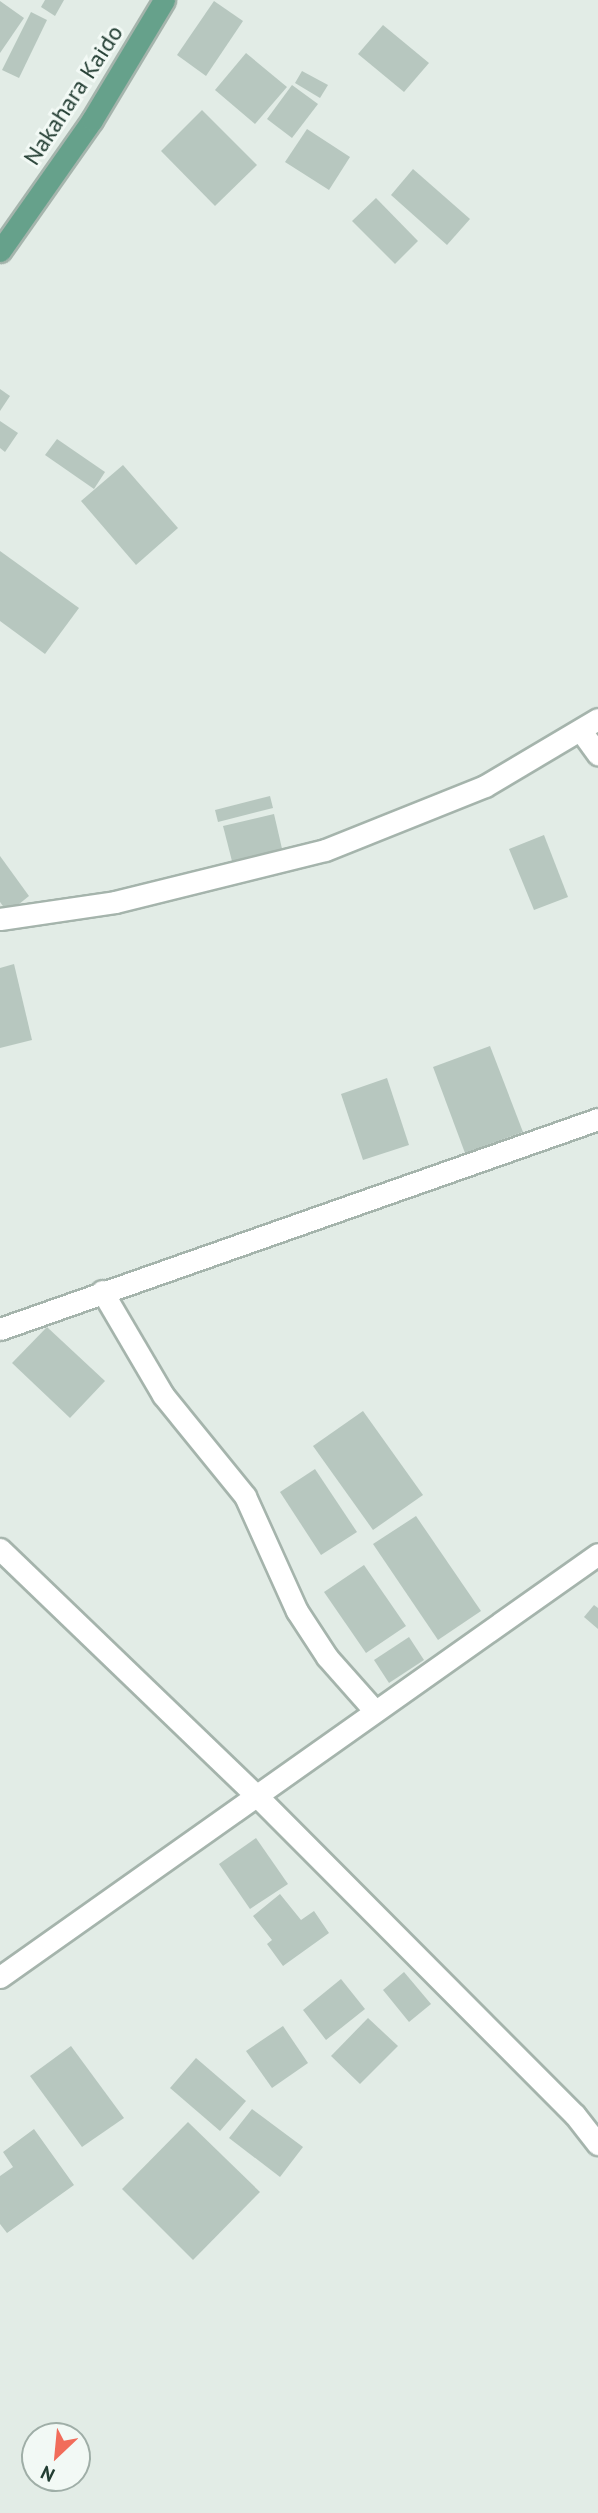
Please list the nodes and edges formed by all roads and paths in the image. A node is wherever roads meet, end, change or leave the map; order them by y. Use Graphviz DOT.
graph roads {
  1 [pos="164,0"];
  2 [pos="0,251"];
  3 [pos="589,725"];
  4 [pos="598,754"];
  5 [pos="0,919"];
  6 [pos="598,1119"];
  7 [pos="102,1291"];
  8 [pos="0,1329"];
  9 [pos="0,1549"];
  10 [pos="598,1554"];
  11 [pos="375,1712"];
  12 [pos="257,1796"];
  13 [pos="0,1978"];
  14 [pos="598,2144"];
  1 -- 2 [label="main road, Nakahara Kaido"];
  3 -- 4 [label="street"];
  3 -- 5 [label="street"];
  6 -- 7 [label="street"];
  7 -- 8 [label="street"];
  7 -- 11 [label="street"];
  9 -- 12 [label="street"];
  10 -- 11 [label="street"];
  11 -- 12 [label="street"];
  12 -- 13 [label="street"];
  12 -- 14 [label="street"];
}
